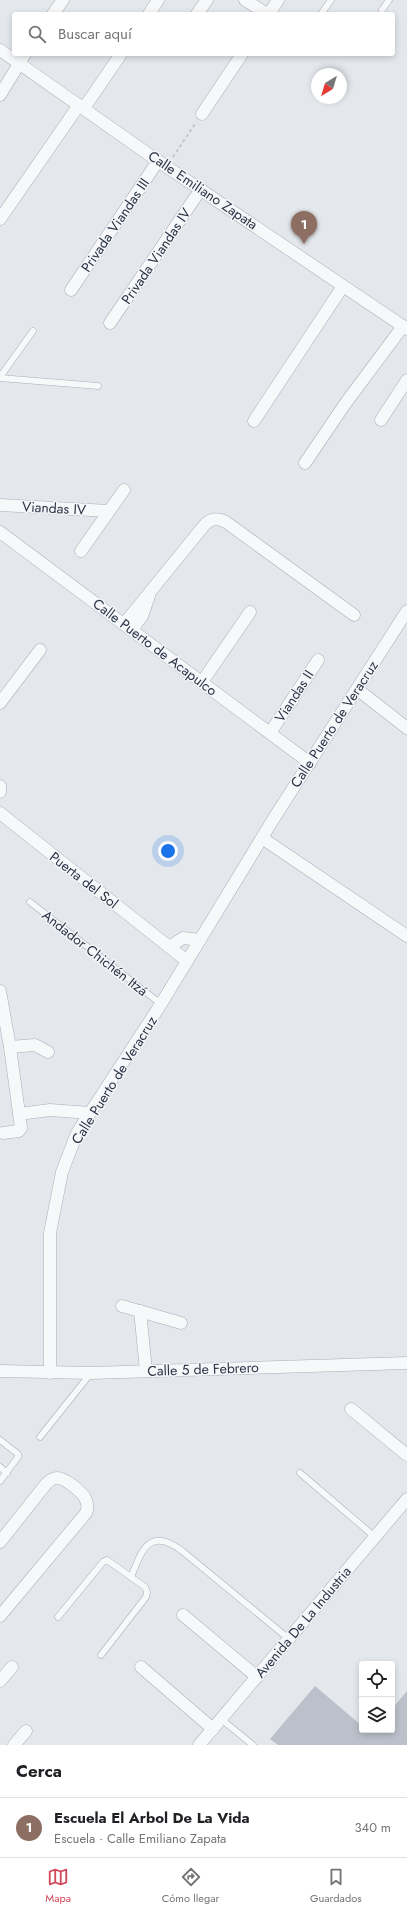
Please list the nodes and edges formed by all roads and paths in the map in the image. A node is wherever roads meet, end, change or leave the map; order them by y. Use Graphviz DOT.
graph roads {
  1 [pos="63,0"];
  2 [pos="158,0"];
  3 [pos="207,0"];
  4 [pos="245,0"];
  5 [pos="278,0"];
  6 [pos="331,0"];
  7 [pos="389,0"];
  8 [pos="382,10"];
  9 [pos="54,12"];
  10 [pos="149,12"];
  11 [pos="199,12"];
  12 [pos="265,12"];
  13 [pos="269,12"];
  14 [pos="322,12"];
  15 [pos="0,50"];
  16 [pos="12,54"];
  17 [pos="120,56"];
  18 [pos="241,56"];
  19 [pos="22,58"];
  20 [pos="0,95"];
  21 [pos="82,106"];
  22 [pos="202,114"];
  23 [pos="163,164"];
  24 [pos="201,189"];
  25 [pos="0,219"];
  26 [pos="343,286"];
  27 [pos="71,290"];
  28 [pos="110,322"];
  29 [pos="405,328"];
  30 [pos="33,331"];
  31 [pos="0,378"];
  32 [pos="407,380"];
  33 [pos="98,386"];
  34 [pos="381,420"];
  35 [pos="254,421"];
  36 [pos="305,463"];
  37 [pos="124,490"];
  38 [pos="0,505"];
  39 [pos="109,511"];
  40 [pos="0,532"];
  41 [pos="81,551"];
  42 [pos="407,611"];
  43 [pos="250,612"];
  44 [pos="354,615"];
  45 [pos="128,627"];
  46 [pos="40,650"];
  47 [pos="318,660"];
  48 [pos="202,682"];
  49 [pos="357,689"];
  50 [pos="0,703"];
  51 [pos="407,728"];
  52 [pos="270,733"];
  53 [pos="310,763"];
  54 [pos="0,786"];
  55 [pos="0,792"];
  56 [pos="0,813"];
  57 [pos="262,838"];
  58 [pos="30,902"];
  59 [pos="407,936"];
  60 [pos="200,940"];
  61 [pos="168,946"];
  62 [pos="187,961"];
  63 [pos="0,991"];
  64 [pos="161,1004"];
  65 [pos="10,1047"];
  66 [pos="48,1052"];
  67 [pos="90,1112"];
  68 [pos="19,1114"];
  69 [pos="3,1133"];
  70 [pos="122,1306"];
  71 [pos="140,1311"];
  72 [pos="181,1323"];
  73 [pos="407,1363"];
  74 [pos="146,1370"];
  75 [pos="0,1371"];
  76 [pos="50,1373"];
  77 [pos="91,1373"];
  78 [pos="351,1409"];
  79 [pos="40,1437"];
  80 [pos="0,1440"];
  81 [pos="407,1455"];
  82 [pos="0,1467"];
  83 [pos="7,1473"];
  84 [pos="300,1473"];
  85 [pos="0,1482"];
  86 [pos="407,1499"];
  87 [pos="375,1538"];
  88 [pos="0,1542"];
  89 [pos="131,1577"];
  90 [pos="183,1615"];
  91 [pos="0,1616"];
  92 [pos="58,1617"];
  93 [pos="289,1639"];
  94 [pos="101,1655"];
  95 [pos="12,1667"];
  96 [pos="141,1667"];
  97 [pos="257,1678"];
  98 [pos="0,1681"];
  99 [pos="221,1720"];
  100 [pos="213,1729"];
  101 [pos="26,1730"];
  102 [pos="14,1745"];
  103 [pos="199,1745"];
  104 [pos="253,1745"];
  1 -- 9 [label="street"];
  2 -- 10 [label="street"];
  3 -- 11 [label="street"];
  4 -- 12 [label="street"];
  5 -- 13 [label="street"];
  6 -- 14 [label="lane"];
  7 -- 8 [label="lane"];
  15 -- 16 [label="street, Calle Emiliano Zapata"];
  17 -- 21 [label="street"];
  18 -- 22 [label="street"];
  19 -- 20 [label="street"];
  19 -- 21 [label="street, Calle Emiliano Zapata"];
  21 -- 23 [label="street, Calle Emiliano Zapata"];
  21 -- 25 [label="street"];
  22 -- 23 [label="path"];
  23 -- 24 [label="street, Calle Emiliano Zapata"];
  23 -- 27 [label="street, Privada Viandas III"];
  24 -- 26 [label="street, Calle Emiliano Zapata"];
  24 -- 28 [label="street, Privada Viandas IV"];
  26 -- 29 [label="street, Calle Emiliano Zapata"];
  26 -- 35 [label="street"];
  29 -- 36 [label="street"];
  30 -- 31 [label="lane"];
  31 -- 33 [label="lane"];
  32 -- 34 [label="street"];
  37 -- 39 [label="street"];
  38 -- 39 [label="street, Viandas IV"];
  39 -- 41 [label="street"];
  40 -- 45 [label="street, Calle Puerto de Acapulco"];
  42 -- 49 [label="street, Calle Puerto de Veracruz"];
  43 -- 48 [label="street"];
  44 -- 45 [label="street"];
  45 -- 48 [label="street, Calle Puerto de Acapulco"];
  46 -- 50 [label="street"];
  47 -- 52 [label="street, Viandas II"];
  48 -- 52 [label="street, Calle Puerto de Acapulco"];
  49 -- 51 [label="street"];
  49 -- 53 [label="street, Calle Puerto de Veracruz"];
  52 -- 53 [label="street, Calle Puerto de Acapulco"];
  53 -- 57 [label="street, Calle Puerto de Veracruz"];
  54 -- 55 [label="street"];
  56 -- 61 [label="street, Puerta del Sol"];
  57 -- 59 [label="street"];
  57 -- 60 [label="street, Calle Puerto de Veracruz"];
  58 -- 64 [label="lane, Andador Chichén Itzá"];
  60 -- 61 [label="street"];
  60 -- 62 [label="street, Calle Puerto de Veracruz"];
  61 -- 62 [label="street, Puerta del Sol"];
  62 -- 64 [label="street, Calle Puerto de Veracruz"];
  63 -- 65 [label="street"];
  64 -- 67 [label="street, Calle Puerto de Veracruz"];
  65 -- 66 [label="street"];
  65 -- 68 [label="street"];
  67 -- 68 [label="street"];
  67 -- 76 [label="street, Calle Puerto de Veracruz"];
  68 -- 69 [label="street"];
  70 -- 71 [label="street"];
  71 -- 72 [label="street"];
  71 -- 74 [label="street"];
  73 -- 74 [label="street, Calle 5 de Febrero"];
  74 -- 77 [label="street, Calle 5 de Febrero"];
  75 -- 76 [label="street, Calle 5 de Febrero"];
  76 -- 77 [label="street, Calle 5 de Febrero"];
  77 -- 79 [label="lane"];
  78 -- 81 [label="street"];
  80 -- 83 [label="lane"];
  82 -- 83 [label="lane"];
  83 -- 85 [label="lane"];
  84 -- 87 [label="lane"];
  86 -- 87 [label="street, Avenida De La Industria"];
  87 -- 93 [label="street, Avenida De La Industria"];
  88 -- 91 [label="street"];
  89 -- 92 [label="lane"];
  89 -- 93 [label="lane"];
  89 -- 94 [label="lane"];
  90 -- 97 [label="street"];
  93 -- 97 [label="street, Avenida De La Industria"];
  95 -- 98 [label="street"];
  96 -- 100 [label="street"];
  97 -- 99 [label="street, Avenida De La Industria"];
  99 -- 100 [label="street, Avenida De La Industria"];
  99 -- 104 [label="lane"];
  100 -- 103 [label="street, Avenida De La Industria"];
  101 -- 102 [label="street"];
}
